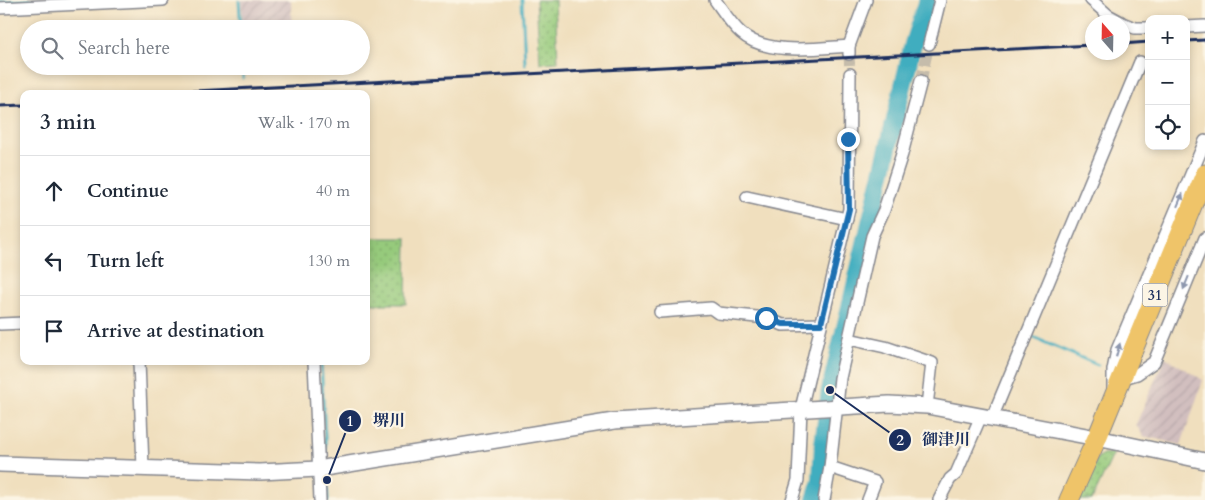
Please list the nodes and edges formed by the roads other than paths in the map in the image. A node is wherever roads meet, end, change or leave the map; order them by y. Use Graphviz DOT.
graph roads {
  1 [pos="163,0"];
  2 [pos="715,0"];
  3 [pos="866,0"];
  4 [pos="940,0"];
  5 [pos="1091,0"];
  6 [pos="0,8"];
  7 [pos="1108,15"];
  8 [pos="1130,26"];
  9 [pos="1205,26"];
  10 [pos="1190,27"];
  11 [pos="1145,28"];
  12 [pos="929,44"];
  13 [pos="1140,62"];
  14 [pos="850,74"];
  15 [pos="920,81"];
  16 [pos="1205,141"];
  17 [pos="1205,174"];
  18 [pos="748,197"];
  19 [pos="847,219"];
  20 [pos="1205,238"];
  21 [pos="660,312"];
  22 [pos="20,323"];
  23 [pos="0,324"];
  24 [pos="821,324"];
  25 [pos="849,340"];
  26 [pos="139,365"];
  27 [pos="314,365"];
  28 [pos="1120,379"];
  29 [pos="1112,398"];
  30 [pos="835,406"];
  31 [pos="927,406"];
  32 [pos="802,408"];
  33 [pos="987,417"];
  34 [pos="1097,438"];
  35 [pos="1204,458"];
  36 [pos="0,464"];
  37 [pos="830,467"];
  38 [pos="143,468"];
  39 [pos="318,469"];
  40 [pos="320,500"];
  41 [pos="792,500"];
  42 [pos="824,500"];
  43 [pos="868,500"];
  44 [pos="939,500"];
  45 [pos="1069,500"];
  1 -- 6 [label="street"];
  2 -- 3 [label="street"];
  4 -- 12 [label="street"];
  5 -- 7 [label="street"];
  8 -- 11 [label="street"];
  9 -- 10 [label="street"];
  13 -- 33 [label="street"];
  14 -- 19 [label="street"];
  15 -- 25 [label="street"];
  29 -- 16 [label="street, one-way"];
  17 -- 28 [label="main road, 31"];
  18 -- 19 [label="street"];
  19 -- 24 [label="street"];
  20 -- 28 [label="street, one-way"];
  21 -- 24 [label="street"];
  22 -- 23 [label="street"];
  24 -- 32 [label="street"];
  25 -- 30 [label="street"];
  25 -- 31 [label="street"];
  26 -- 38 [label="street"];
  27 -- 39 [label="street"];
  28 -- 29 [label="main road, 31"];
  29 -- 34 [label="main road, 31"];
  30 -- 31 [label="street"];
  30 -- 32 [label="street"];
  30 -- 37 [label="street"];
  31 -- 33 [label="street"];
  32 -- 39 [label="street"];
  32 -- 41 [label="street"];
  33 -- 34 [label="street"];
  33 -- 44 [label="street"];
  34 -- 35 [label="street"];
  34 -- 45 [label="main road, 31"];
  36 -- 38 [label="street"];
  37 -- 42 [label="street"];
  37 -- 43 [label="street"];
  38 -- 39 [label="street"];
  39 -- 40 [label="street"];
}
